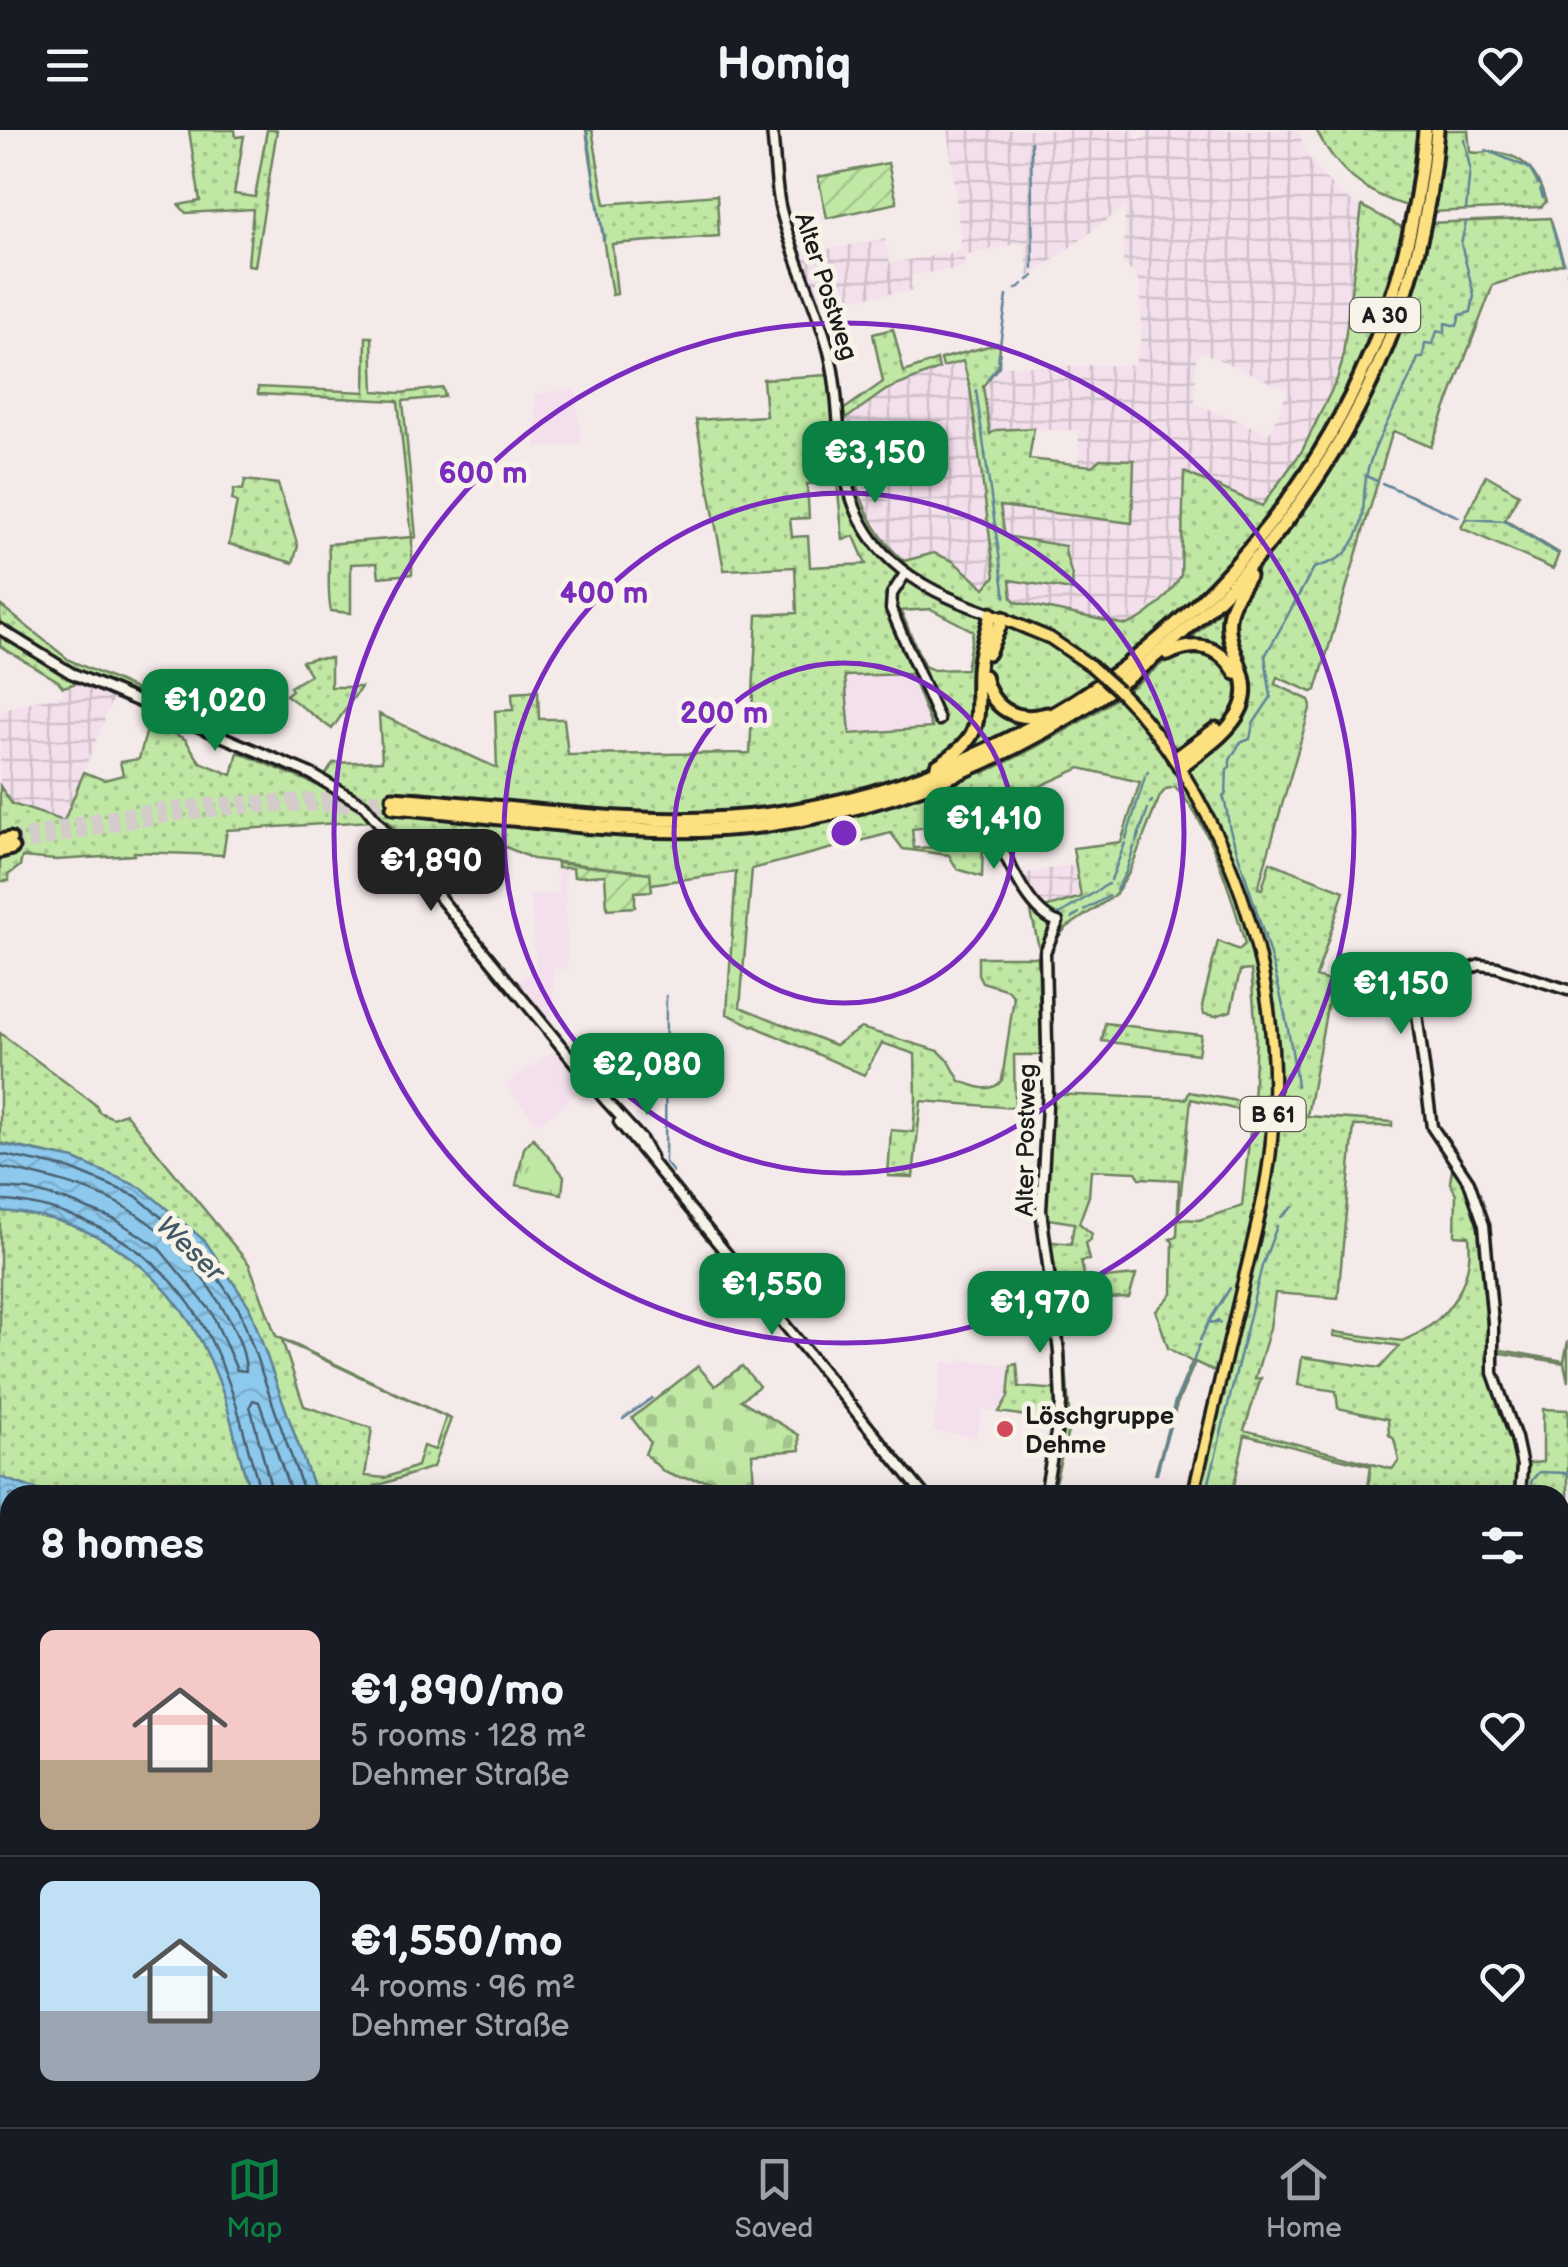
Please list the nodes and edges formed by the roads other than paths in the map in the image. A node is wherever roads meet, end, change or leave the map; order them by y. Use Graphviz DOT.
graph roads {
  1 [pos="772,130"];
  2 [pos="1425,130"];
  3 [pos="1436,130"];
  4 [pos="1273,539"];
  5 [pos="905,574"];
  6 [pos="997,616"];
  7 [pos="0,629"];
  8 [pos="1147,666"];
  9 [pos="1075,703"];
  10 [pos="940,720"];
  11 [pos="1178,763"];
  12 [pos="917,779"];
  13 [pos="984,812"];
  14 [pos="1568,990"];
  15 [pos="916,1485"];
  16 [pos="1047,1485"];
  17 [pos="1195,1485"];
  18 [pos="1521,1485"];
  1 -- 5 [label="street, Alter Postweg"];
  2 -- 9 [label="highway, A 30"];
  3 -- 4 [label="highway, A 30"];
  4 -- 8 [label="highway, A 30"];
  4 -- 11 [label="highway"];
  5 -- 6 [label="street, Alter Postweg"];
  5 -- 10 [label="street"];
  6 -- 9 [label="highway"];
  6 -- 11 [label="main road, B 61, bridge"];
  6 -- 12 [label="highway"];
  7 -- 15 [label="street"];
  8 -- 11 [label="highway"];
  8 -- 12 [label="highway, A 30"];
  9 -- 12 [label="highway, A 30"];
  11 -- 17 [label="main road, B 61"];
  13 -- 16 [label="street, Alter Postweg"];
  14 -- 18 [label="street"];
}
